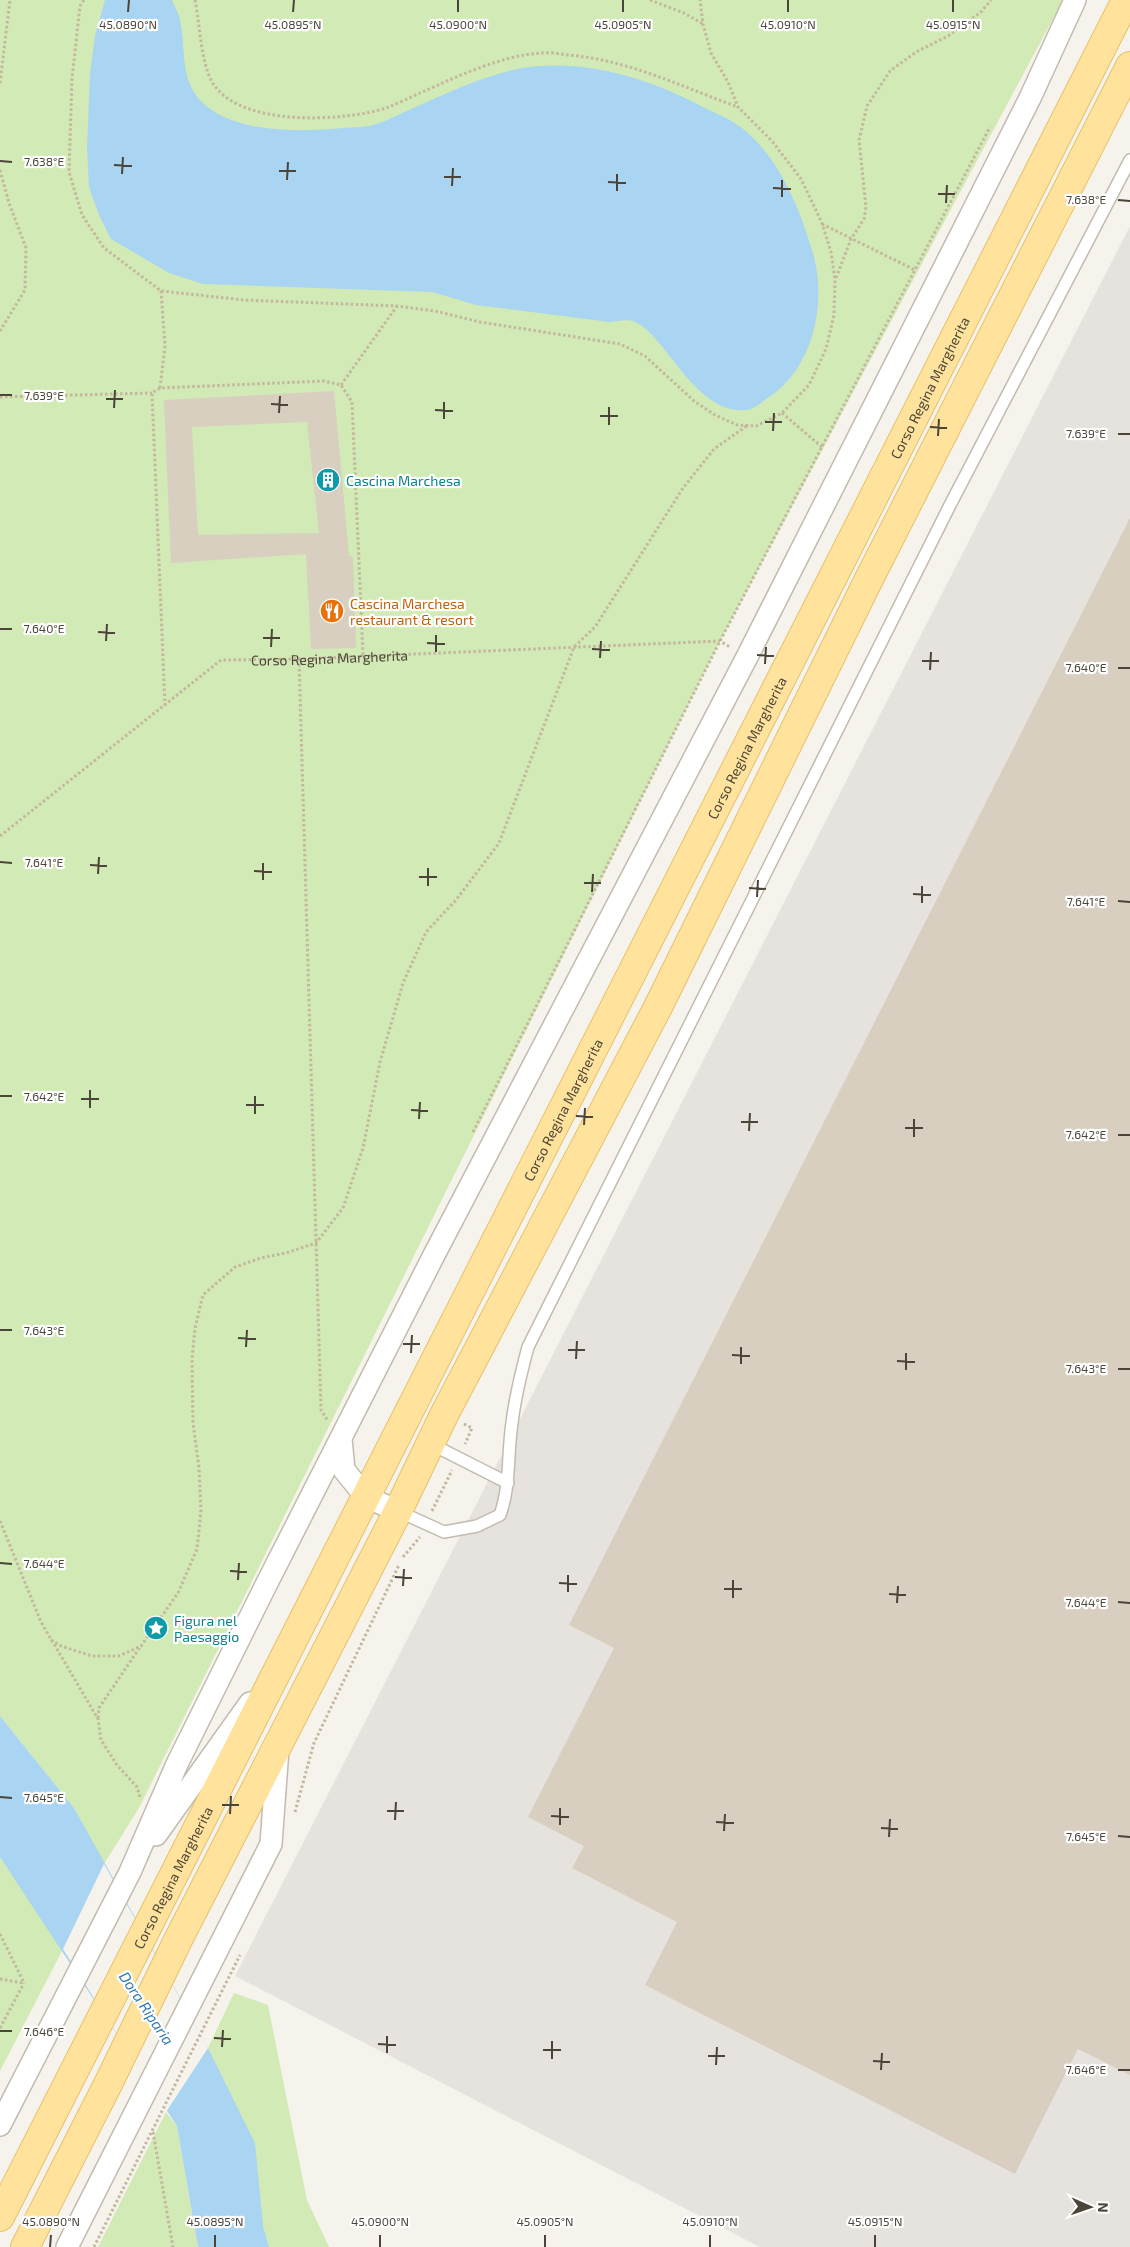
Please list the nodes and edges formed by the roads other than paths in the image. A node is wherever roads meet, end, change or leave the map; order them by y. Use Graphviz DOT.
graph roads {
  1 [pos="1074,0"];
  2 [pos="1126,0"];
  3 [pos="1130,66"];
  4 [pos="1130,160"];
  5 [pos="330,1428"];
  6 [pos="430,1444"];
  7 [pos="508,1484"];
  8 [pos="366,1496"];
  9 [pos="398,1511"];
  10 [pos="292,1644"];
  11 [pos="278,1746"];
  12 [pos="130,1872"];
  13 [pos="0,2125"];
  14 [pos="0,2216"];
  15 [pos="25,2247"];
  16 [pos="67,2247"];
  1 -- 5 [label="street, Corso Regina Margherita"];
  2 -- 8 [label="main road, Corso Regina Margherita"];
  3 -- 6 [label="main road"];
  4 -- 7 [label="lane"];
  5 -- 8 [label="street"];
  5 -- 12 [label="street, Corso Regina Margherita"];
  6 -- 7 [label="lane"];
  6 -- 9 [label="main road"];
  7 -- 9 [label="lane"];
  8 -- 9 [label="street"];
  8 -- 10 [label="main road, Corso Regina Margherita"];
  9 -- 11 [label="main road"];
  10 -- 12 [label="street, Corso Regina Margherita"];
  10 -- 14 [label="main road, Corso Regina Margherita"];
  11 -- 15 [label="main road"];
  11 -- 16 [label="street"];
  12 -- 13 [label="street, Corso Regina Margherita"];
}
